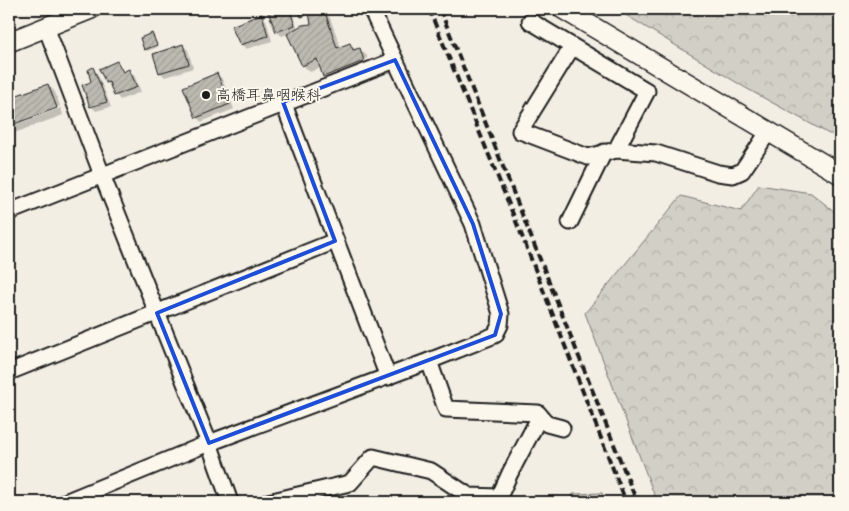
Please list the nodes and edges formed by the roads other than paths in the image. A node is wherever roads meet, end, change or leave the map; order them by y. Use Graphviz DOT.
graph roads {
  1 [pos="91,9"];
  2 [pos="371,9"];
  3 [pos="563,9"];
  4 [pos="530,21"];
  5 [pos="46,27"];
  6 [pos="9,42"];
  7 [pos="572,47"];
  8 [pos="395,60"];
  9 [pos="283,102"];
  10 [pos="769,131"];
  11 [pos="610,151"];
  12 [pos="840,174"];
  13 [pos="102,175"];
  14 [pos="9,212"];
  15 [pos="570,222"];
  16 [pos="335,241"];
  17 [pos="157,313"];
  18 [pos="429,361"];
  19 [pos="9,372"];
  20 [pos="388,377"];
  21 [pos="540,416"];
  22 [pos="562,428"];
  23 [pos="209,443"];
  24 [pos="65,502"];
  25 [pos="230,502"];
  26 [pos="268,502"];
  1 -- 5 [label="street"];
  2 -- 8 [label="street"];
  3 -- 10 [label="street"];
  4 -- 7 [label="street"];
  5 -- 6 [label="street"];
  5 -- 13 [label="street"];
  7 -- 11 [label="street"];
  7 -- 11 [label="street"];
  8 -- 9 [label="street"];
  8 -- 18 [label="street"];
  9 -- 13 [label="street"];
  9 -- 16 [label="street"];
  10 -- 11 [label="street"];
  10 -- 12 [label="street"];
  11 -- 15 [label="street"];
  13 -- 14 [label="street"];
  13 -- 17 [label="street"];
  16 -- 17 [label="street"];
  16 -- 20 [label="street"];
  17 -- 19 [label="street"];
  17 -- 23 [label="street"];
  18 -- 20 [label="street"];
  18 -- 21 [label="street"];
  20 -- 23 [label="street"];
  21 -- 22 [label="street"];
  21 -- 26 [label="street"];
  23 -- 24 [label="street"];
  23 -- 25 [label="street"];
}
